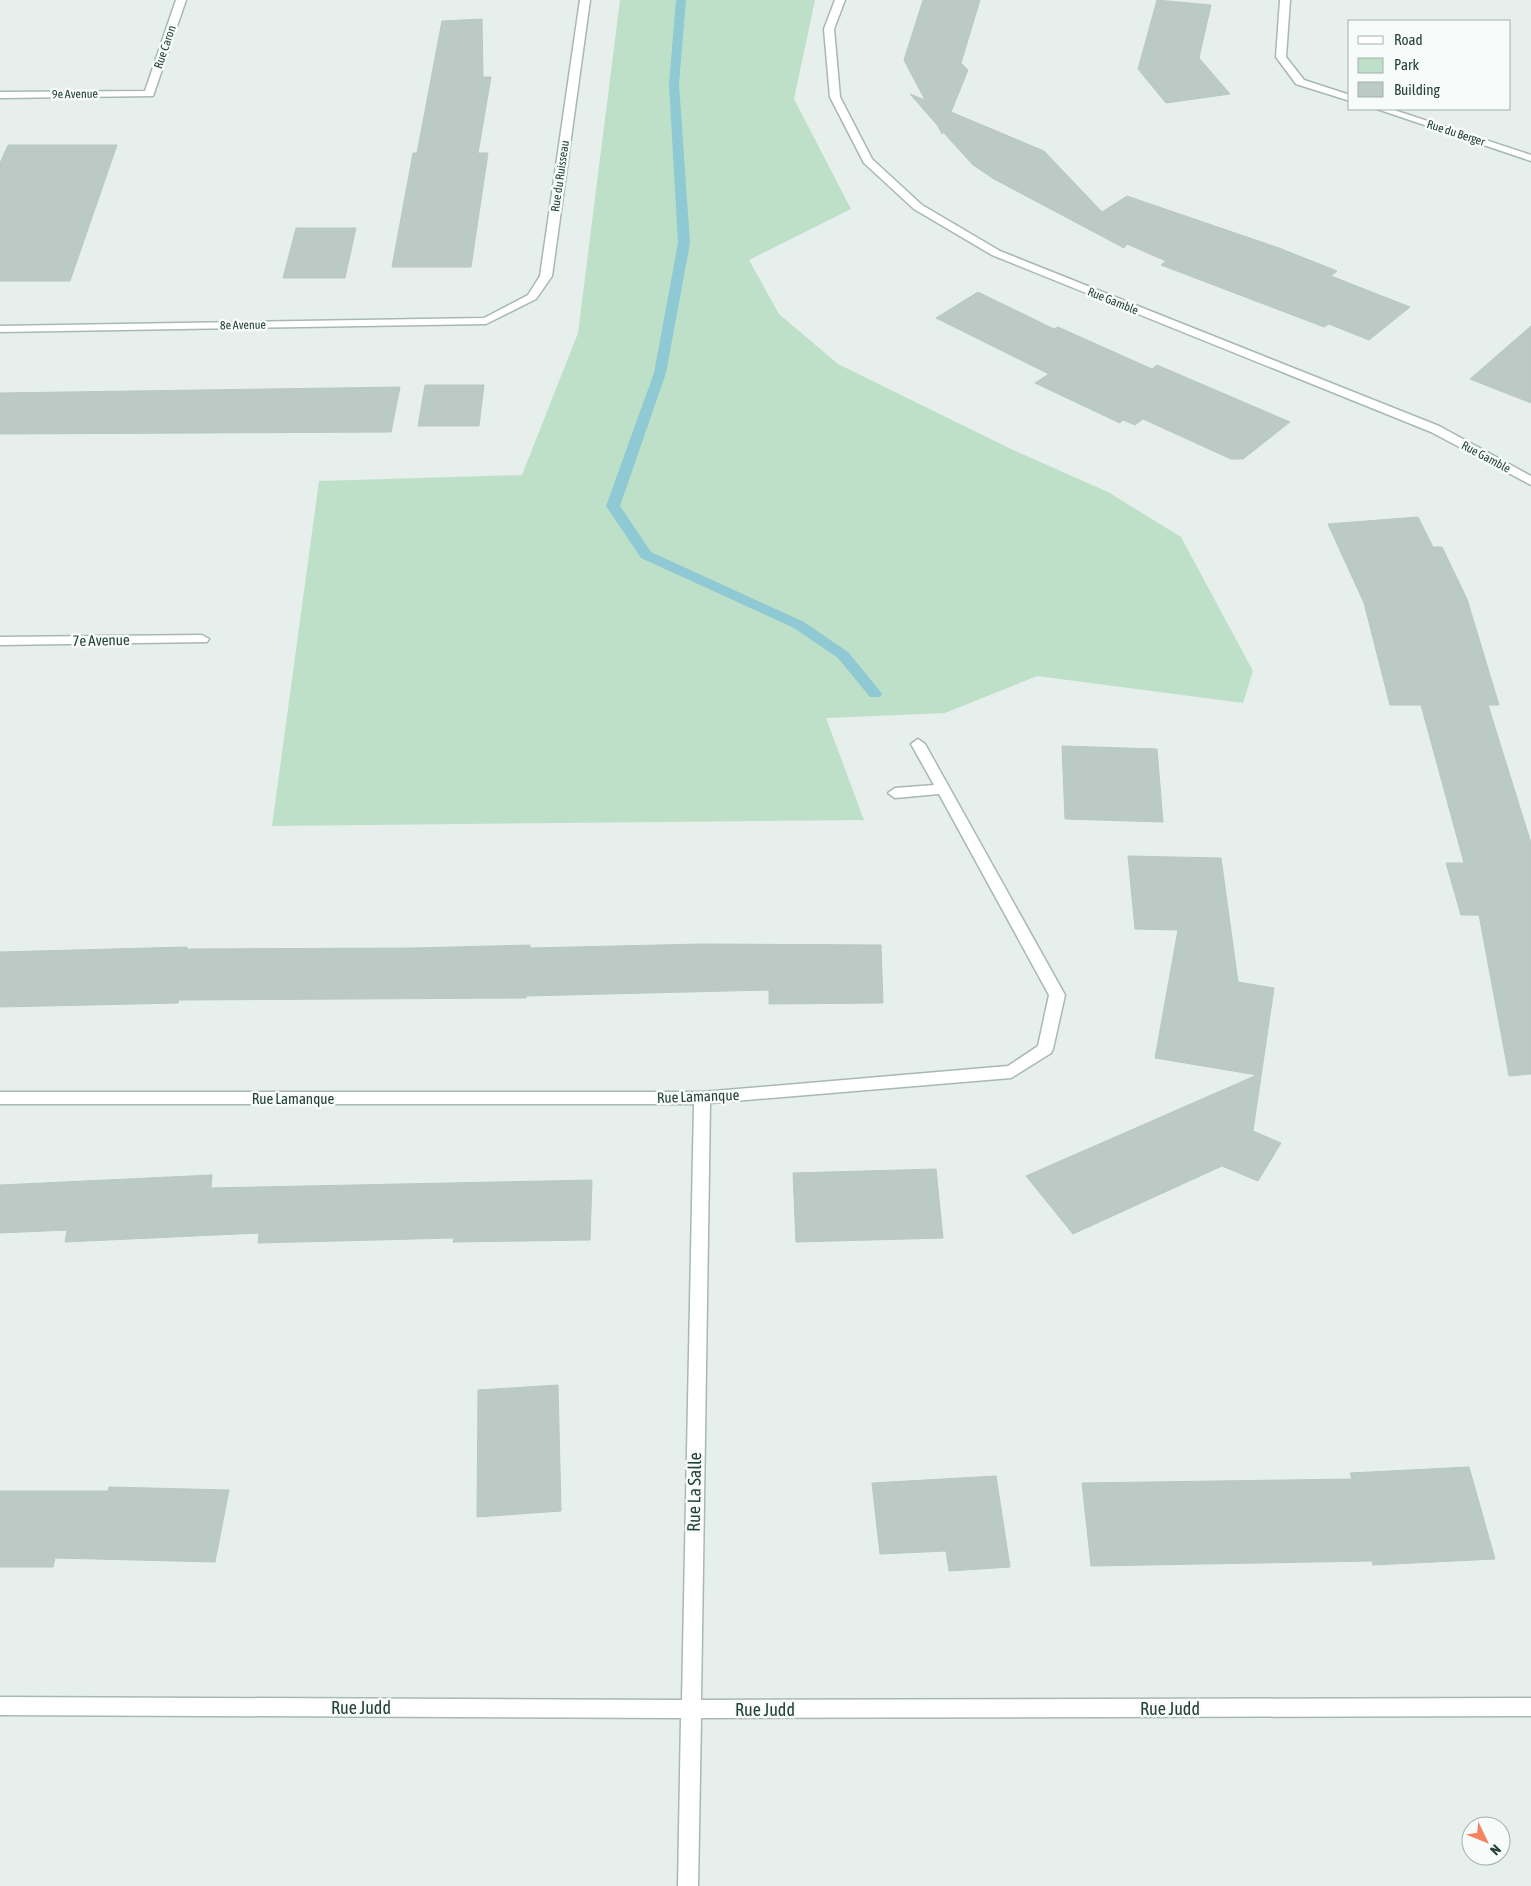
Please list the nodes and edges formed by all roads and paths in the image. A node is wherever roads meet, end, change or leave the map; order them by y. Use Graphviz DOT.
graph roads {
  1 [pos="181,0"];
  2 [pos="585,0"];
  3 [pos="840,0"];
  4 [pos="1284,0"];
  5 [pos="150,94"];
  6 [pos="0,95"];
  7 [pos="1348,97"];
  8 [pos="1385,110"];
  9 [pos="1531,158"];
  10 [pos="486,321"];
  11 [pos="0,329"];
  12 [pos="1531,481"];
  13 [pos="202,639"];
  14 [pos="0,641"];
  15 [pos="918,744"];
  16 [pos="943,789"];
  17 [pos="895,793"];
  18 [pos="0,1098"];
  19 [pos="702,1098"];
  20 [pos="0,1706"];
  21 [pos="1531,1707"];
  22 [pos="690,1709"];
  23 [pos="688,1886"];
  1 -- 5 [label="street, Rue Caron"];
  2 -- 10 [label="street, Rue du Ruisseau"];
  3 -- 12 [label="street, Rue Gamble"];
  4 -- 7 [label="street"];
  5 -- 6 [label="street, 9e Avenue"];
  8 -- 9 [label="street, Rue du Berger"];
  10 -- 11 [label="street, 8e Avenue"];
  13 -- 14 [label="street, 7e Avenue"];
  15 -- 16 [label="street, Rue Lamanque"];
  16 -- 17 [label="street"];
  16 -- 19 [label="street, Rue Lamanque"];
  18 -- 19 [label="street, Rue Lamanque"];
  19 -- 22 [label="street, Rue La Salle"];
  20 -- 22 [label="street, Rue Judd"];
  21 -- 22 [label="street, Rue Judd"];
  22 -- 23 [label="street, Rue La Salle"];
}
